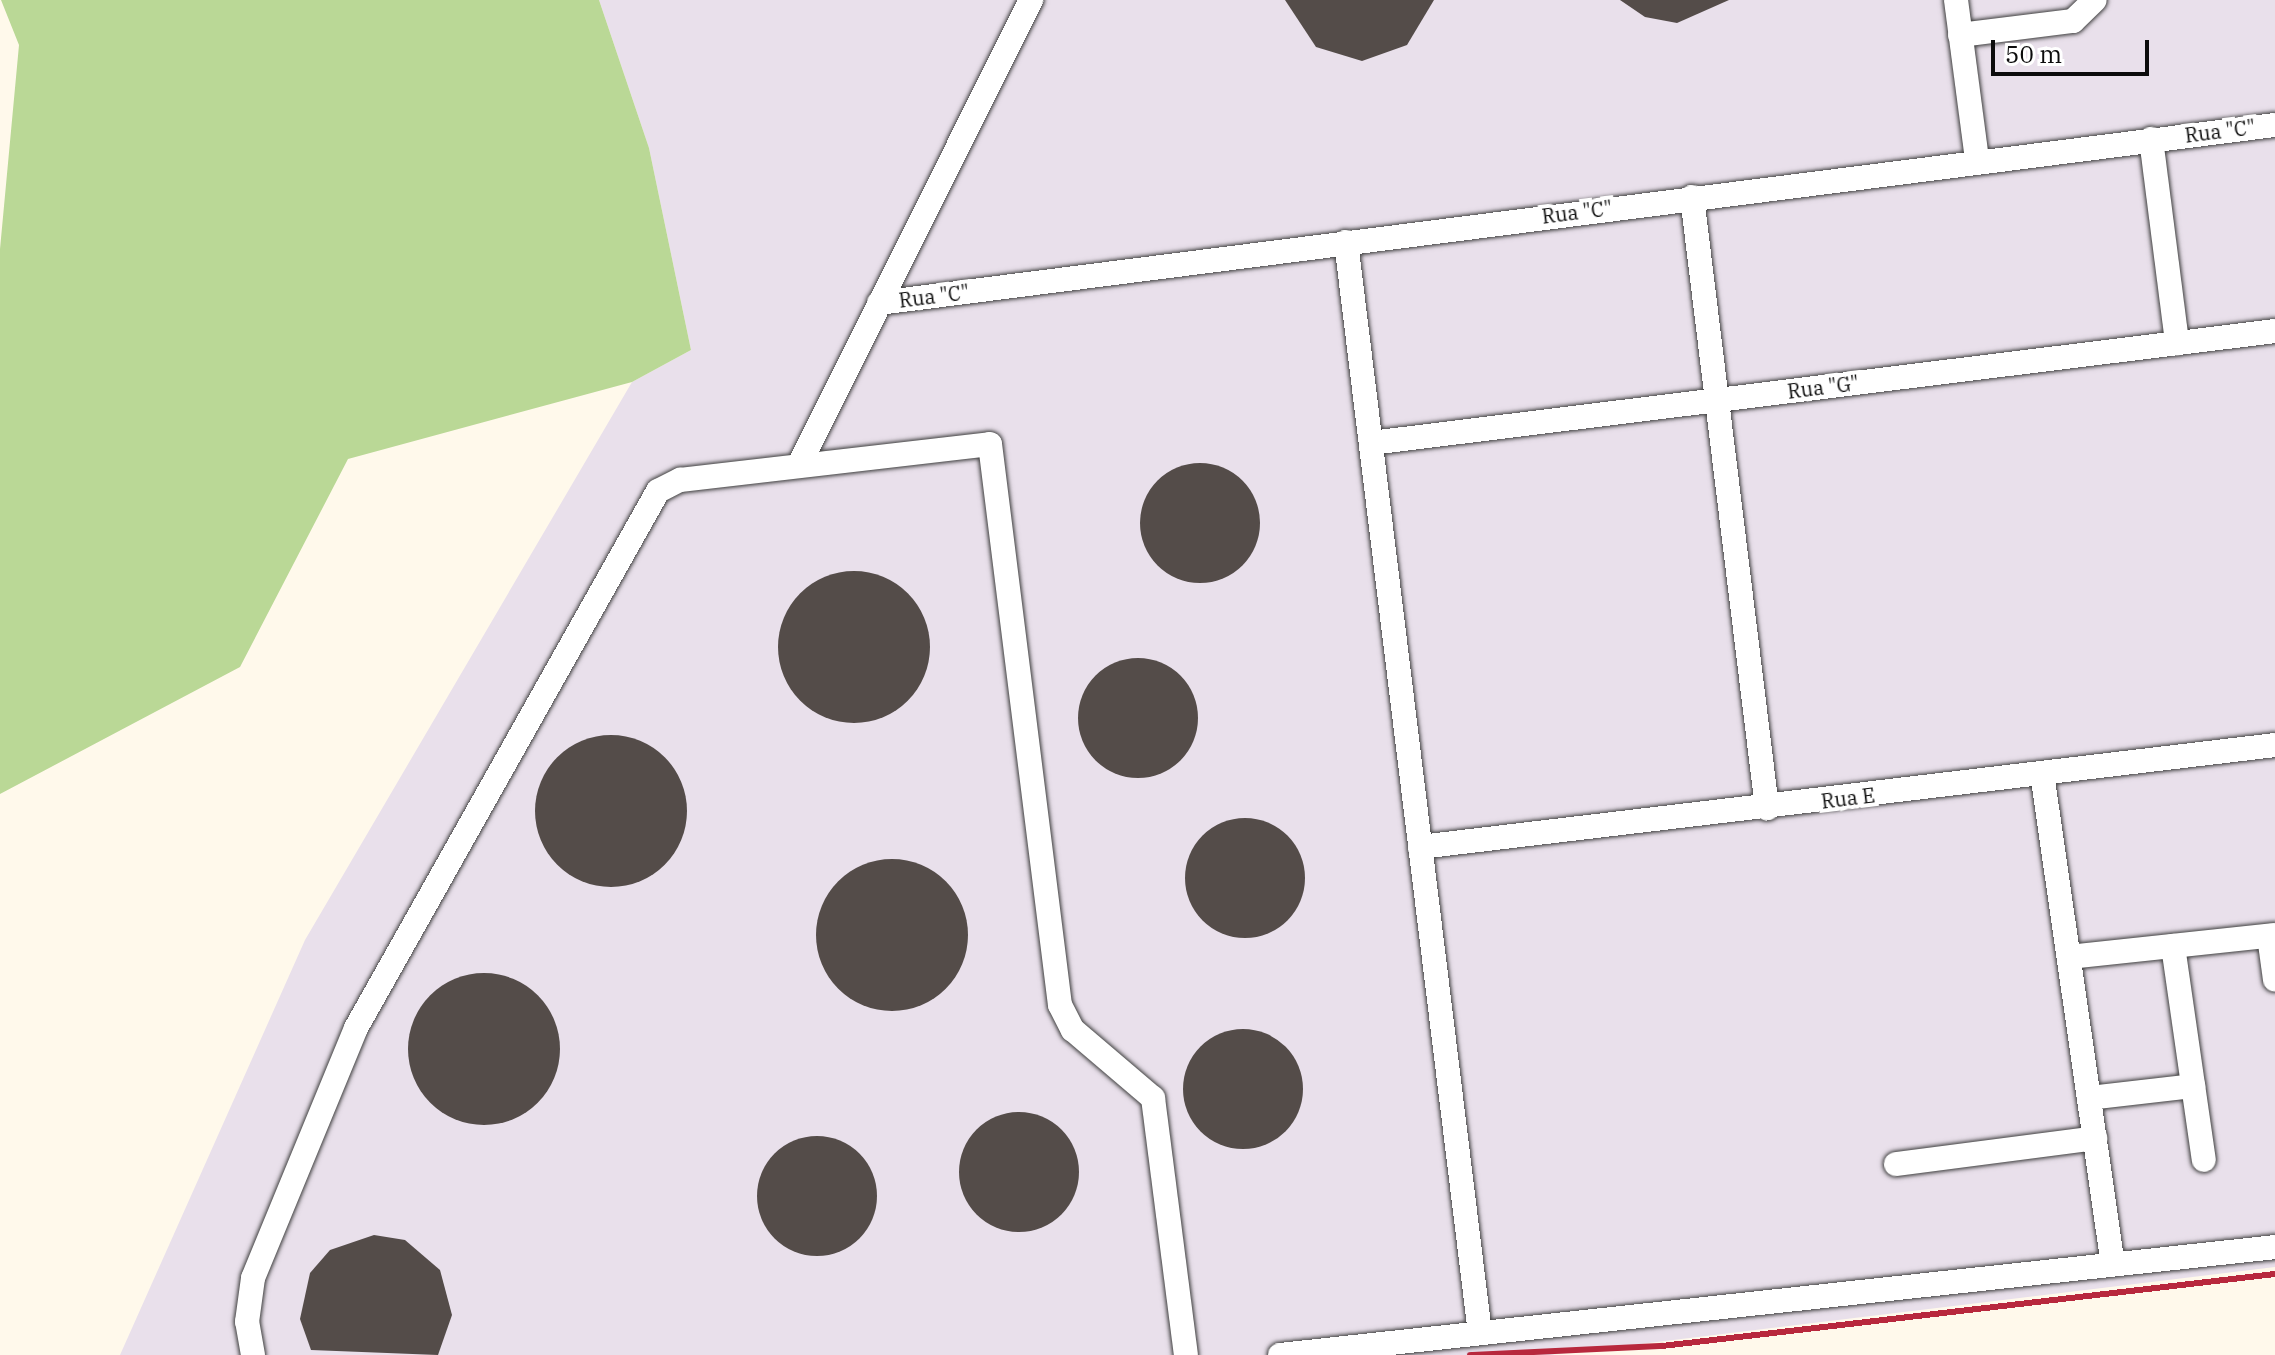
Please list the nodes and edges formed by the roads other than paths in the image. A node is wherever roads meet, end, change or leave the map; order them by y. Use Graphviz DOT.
graph roads {
  1 [pos="1031,0"];
  2 [pos="1956,0"];
  3 [pos="2095,0"];
  4 [pos="1960,35"];
  5 [pos="2275,125"];
  6 [pos="2151,139"];
  7 [pos="1977,160"];
  8 [pos="1692,197"];
  9 [pos="1346,242"];
  10 [pos="879,303"];
  11 [pos="2275,331"];
  12 [pos="2177,343"];
  13 [pos="1716,400"];
  14 [pos="1371,443"];
  15 [pos="799,465"];
  16 [pos="2275,745"];
  17 [pos="2042,773"];
  18 [pos="1767,808"];
  19 [pos="1420,847"];
  20 [pos="2272,935"];
  21 [pos="2173,946"];
  22 [pos="2069,957"];
  23 [pos="2275,980"];
  24 [pos="2193,1086"];
  25 [pos="2089,1098"];
  26 [pos="2095,1138"];
  27 [pos="2204,1160"];
  28 [pos="1896,1164"];
  29 [pos="2275,1247"];
  30 [pos="2113,1263"];
  31 [pos="1480,1333"];
  32 [pos="253,1355"];
  33 [pos="1186,1355"];
  34 [pos="1280,1355"];
  1 -- 10 [label="lane"];
  2 -- 4 [label="lane"];
  3 -- 4 [label="lane"];
  4 -- 7 [label="lane"];
  5 -- 6 [label="lane, Rua \"C\""];
  6 -- 7 [label="lane, Rua \"C\""];
  6 -- 12 [label="lane"];
  7 -- 8 [label="lane, Rua \"C\""];
  8 -- 9 [label="lane, Rua \"C\""];
  8 -- 13 [label="lane"];
  9 -- 10 [label="lane, Rua \"C\""];
  9 -- 14 [label="lane"];
  10 -- 15 [label="lane"];
  11 -- 12 [label="lane, Rua \"G\""];
  12 -- 13 [label="lane, Rua \"G\""];
  13 -- 14 [label="lane, Rua \"G\""];
  13 -- 18 [label="lane"];
  14 -- 19 [label="lane"];
  15 -- 32 [label="lane"];
  15 -- 33 [label="lane"];
  16 -- 17 [label="lane, Rua E"];
  17 -- 18 [label="lane, Rua E"];
  17 -- 22 [label="lane"];
  18 -- 19 [label="lane, Rua E"];
  19 -- 31 [label="lane"];
  20 -- 21 [label="lane"];
  20 -- 23 [label="lane"];
  21 -- 22 [label="lane"];
  21 -- 24 [label="lane"];
  22 -- 25 [label="lane"];
  24 -- 25 [label="lane"];
  24 -- 27 [label="lane"];
  25 -- 26 [label="lane"];
  26 -- 28 [label="lane"];
  26 -- 30 [label="lane"];
  29 -- 30 [label="lane"];
  30 -- 31 [label="lane"];
  31 -- 34 [label="lane"];
}
